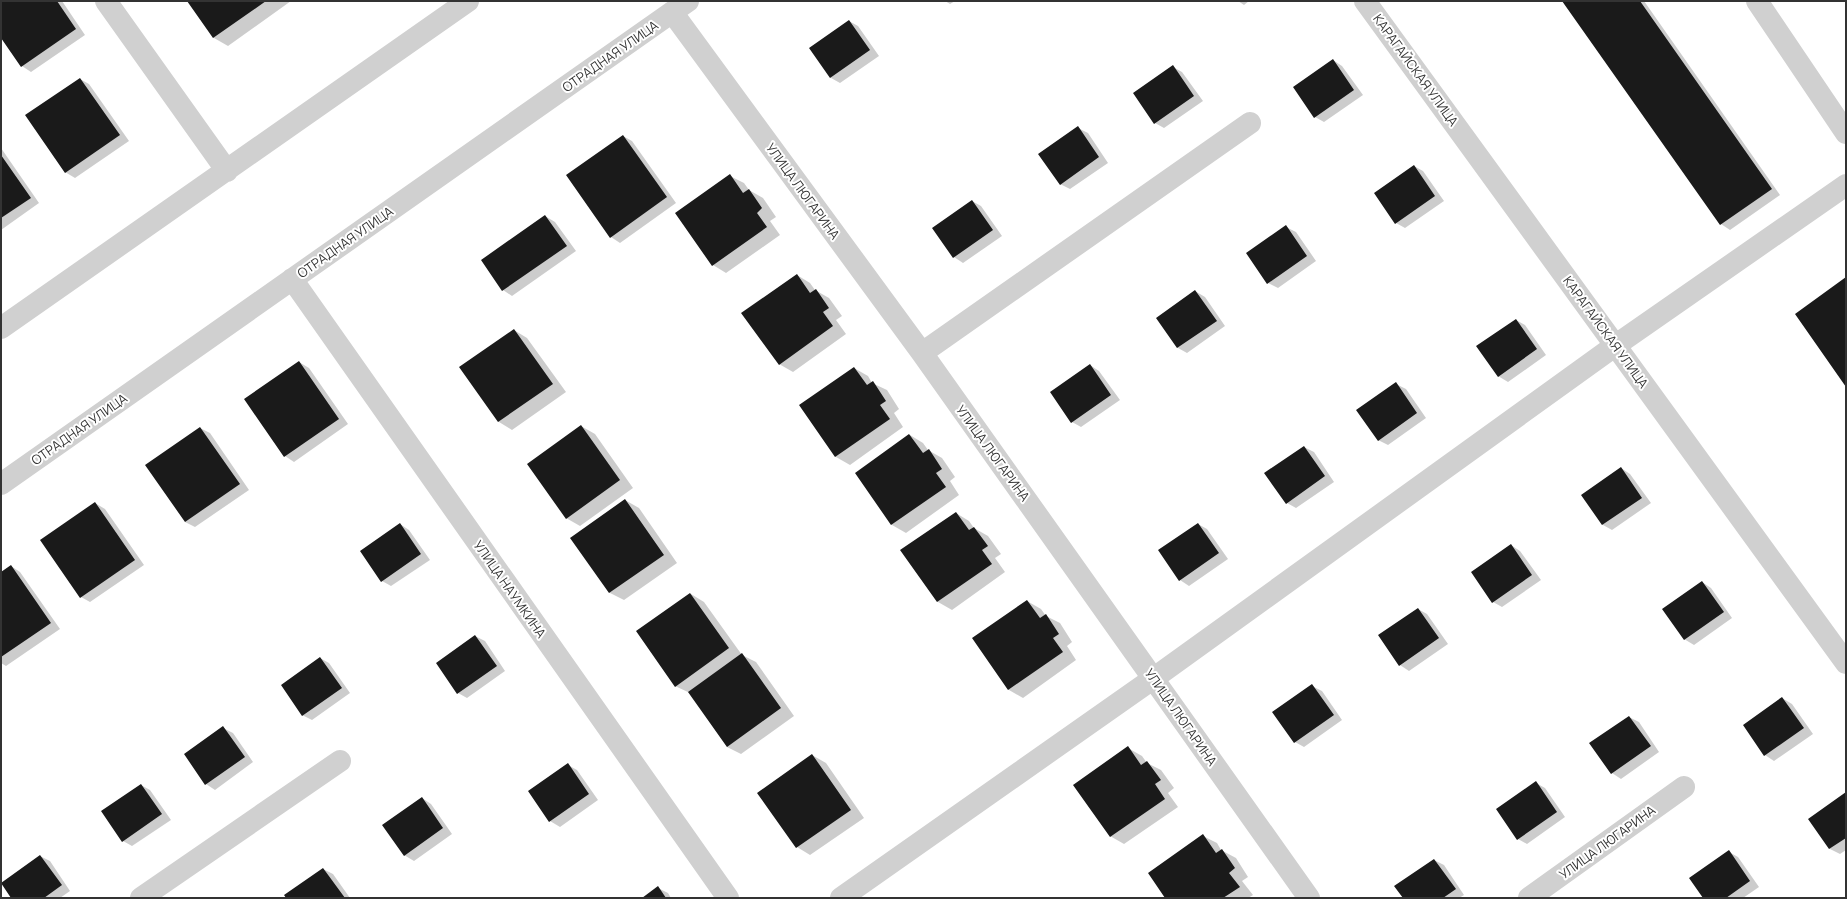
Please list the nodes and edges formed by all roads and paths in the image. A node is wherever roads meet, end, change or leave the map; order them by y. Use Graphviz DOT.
graph roads {
  1 [pos="106,1"];
  2 [pos="468,1"];
  3 [pos="1365,1"];
  4 [pos="1757,1"];
  5 [pos="680,6"];
  6 [pos="1250,123"];
  7 [pos="1846,133"];
  8 [pos="227,171"];
  9 [pos="1846,185"];
  10 [pos="292,280"];
  11 [pos="1,328"];
  12 [pos="1616,345"];
  13 [pos="922,353"];
  14 [pos="1,484"];
  15 [pos="1846,663"];
  16 [pos="1154,678"];
  17 [pos="340,761"];
  18 [pos="1684,787"];
  19 [pos="141,898"];
  20 [pos="728,898"];
  21 [pos="841,898"];
  22 [pos="1309,898"];
  23 [pos="1529,898"];
  1 -- 8 [label="street"];
  2 -- 8 [label="street"];
  3 -- 12 [label="street, КАРАГАЙСКАЯ УЛИЦА"];
  4 -- 7 [label="street"];
  5 -- 10 [label="street, ОТРАДНАЯ УЛИЦА"];
  5 -- 13 [label="street, УЛИЦА ЛЮГАРИНА"];
  6 -- 13 [label="street"];
  8 -- 11 [label="street"];
  9 -- 12 [label="street"];
  10 -- 14 [label="street, ОТРАДНАЯ УЛИЦА"];
  10 -- 20 [label="street, УЛИЦА НАУМКИНА"];
  12 -- 15 [label="street, КАРАГАЙСКАЯ УЛИЦА"];
  12 -- 16 [label="street"];
  13 -- 16 [label="street, УЛИЦА ЛЮГАРИНА"];
  16 -- 21 [label="street"];
  16 -- 22 [label="street, УЛИЦА ЛЮГАРИНА"];
  17 -- 19 [label="street"];
  18 -- 23 [label="street, УЛИЦА ЛЮГАРИНА"];
}
